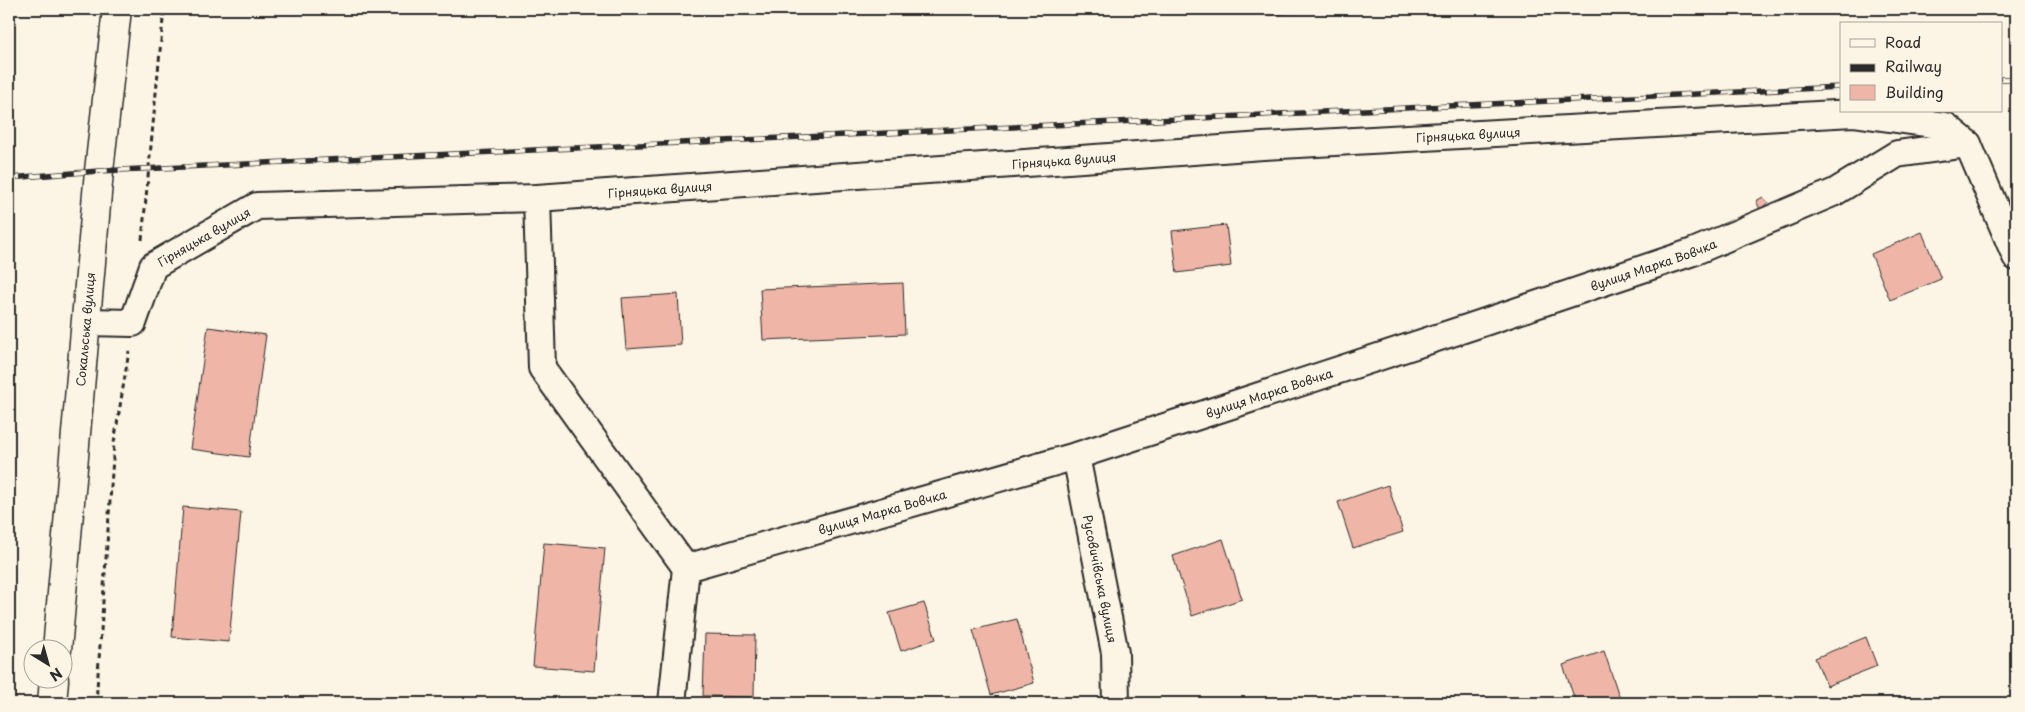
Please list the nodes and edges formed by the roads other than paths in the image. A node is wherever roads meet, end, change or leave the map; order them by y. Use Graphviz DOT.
graph roads {
  1 [pos="117,9"];
  2 [pos="1968,144"];
  3 [pos="537,198"];
  4 [pos="2016,257"];
  5 [pos="86,322"];
  6 [pos="1076,456"];
  7 [pos="686,568"];
  8 [pos="58,640"];
  9 [pos="53,690"];
  10 [pos="52,703"];
  11 [pos="672,703"];
  12 [pos="1116,703"];
  1 -- 5 [label="main road, Сокальська вулиця"];
  2 -- 3 [label="street, Гірняцька вулиця"];
  2 -- 4 [label="street, Гірняцька вулиця"];
  2 -- 6 [label="street, вулиця Марка Вовчка"];
  3 -- 5 [label="street, Гірняцька вулиця"];
  3 -- 7 [label="street"];
  5 -- 8 [label="main road, Сокальська вулиця"];
  6 -- 7 [label="street, вулиця Марка Вовчка"];
  6 -- 12 [label="street, Русовичівська вулиця"];
  7 -- 11 [label="street"];
  9 -- 10 [label="main road"];
}
